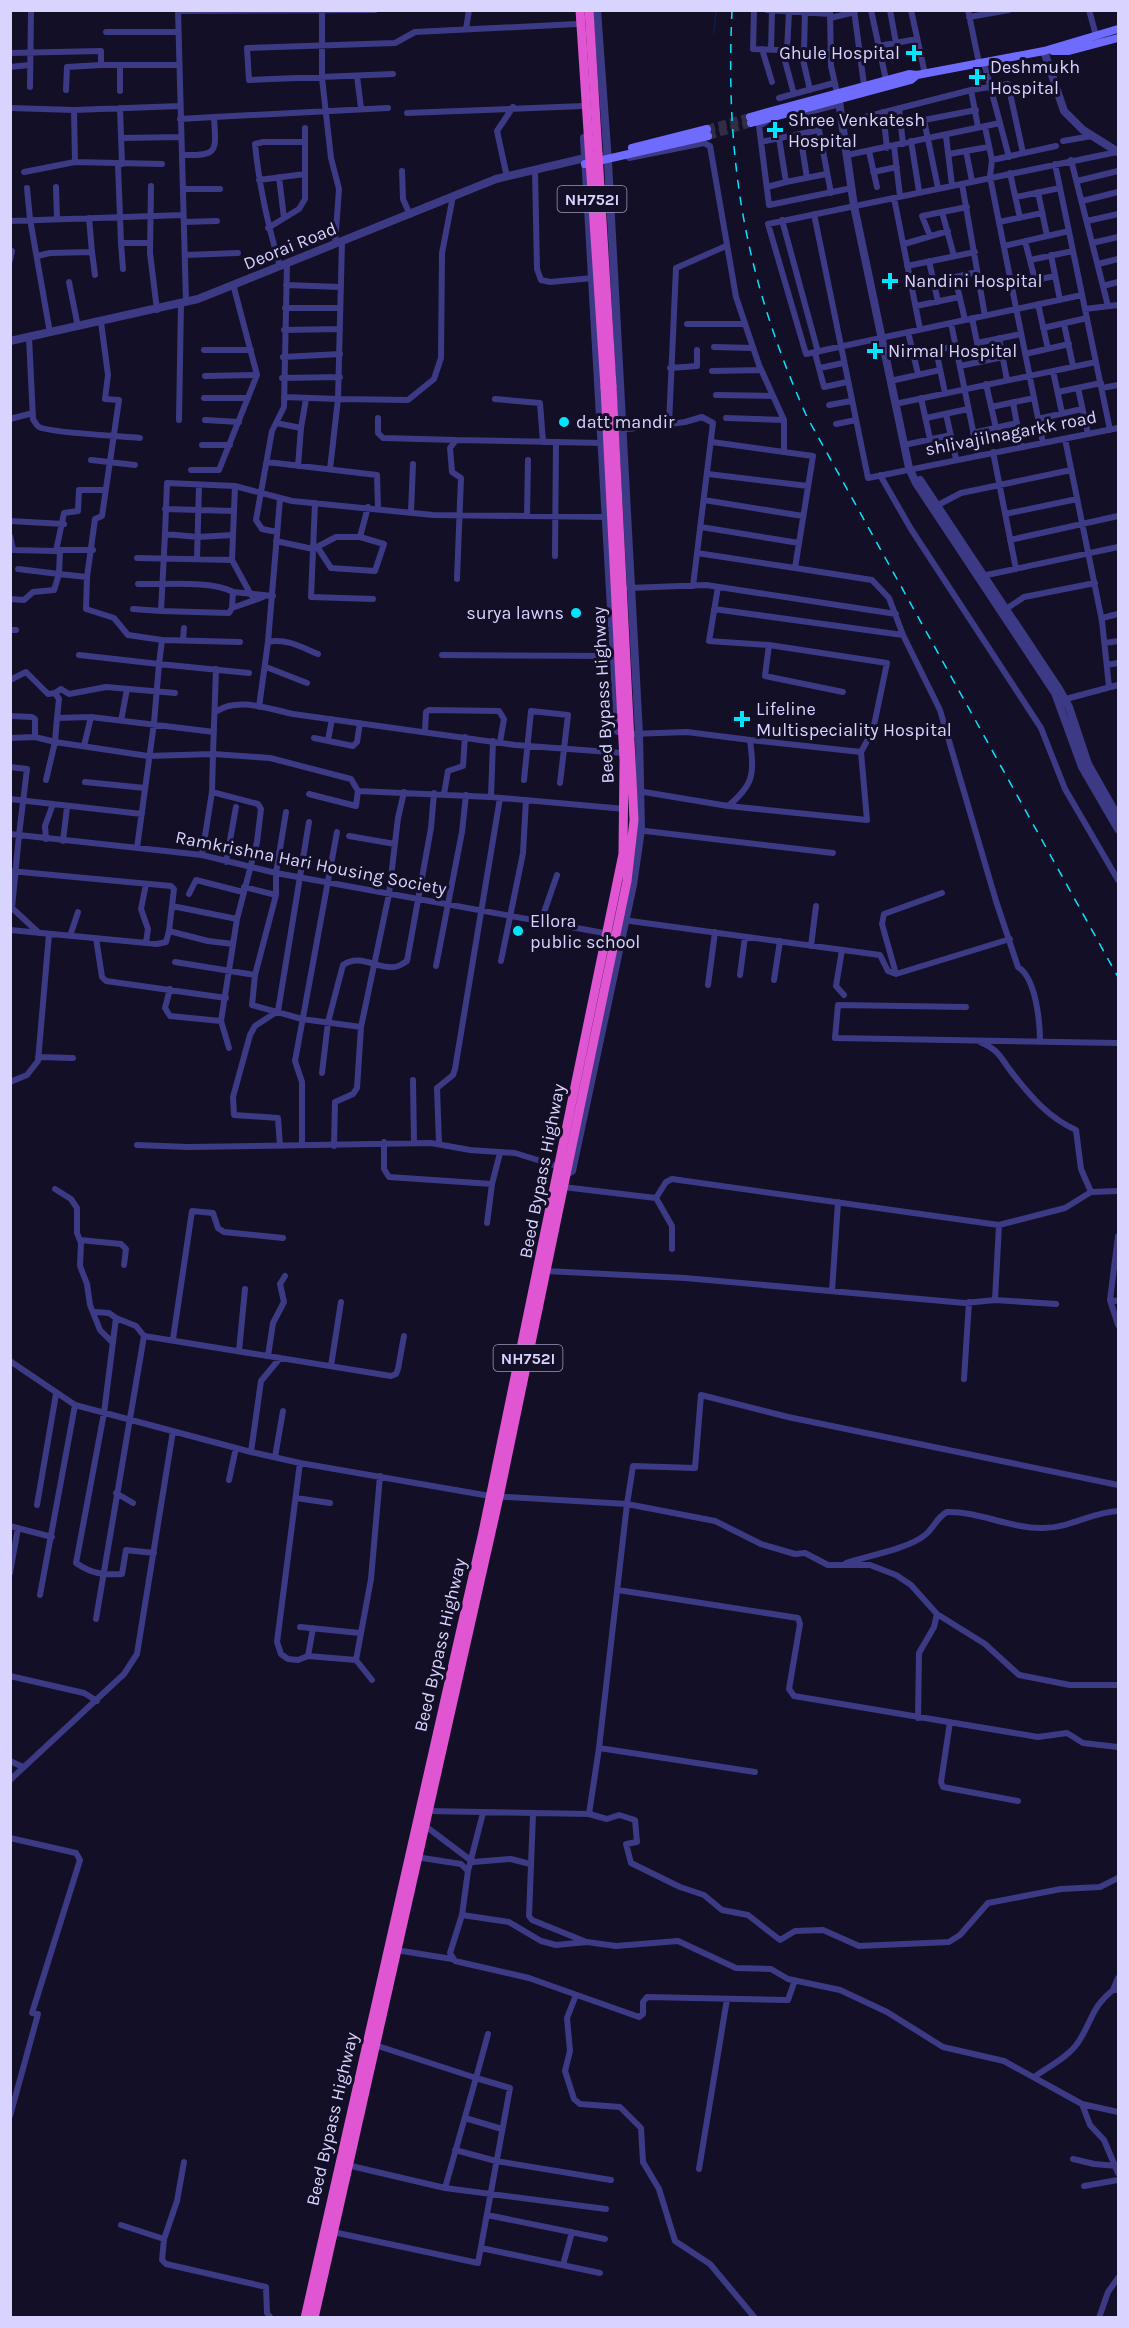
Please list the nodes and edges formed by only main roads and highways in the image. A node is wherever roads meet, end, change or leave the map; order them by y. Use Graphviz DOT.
graph roads {
  1 [pos="579,10"];
  2 [pos="589,10"];
  3 [pos="1119,29"];
  4 [pos="1119,38"];
  5 [pos="1097,39"];
  6 [pos="921,74"];
  7 [pos="839,99"];
  8 [pos="750,120"];
  9 [pos="707,133"];
  10 [pos="585,161"];
  11 [pos="609,386"];
  12 [pos="608,933"];
  13 [pos="559,1189"];
  14 [pos="494,1497"];
  15 [pos="305,2318"];
  16 [pos="314,2318"];
  1 -- 11 [label="highway, Beed Bypass Highway / NH752I, bridge"];
  2 -- 11 [label="highway, Beed Bypass Highway / NH752I, bridge"];
  3 -- 5 [label="main road"];
  4 -- 5 [label="main road"];
  5 -- 6 [label="main road"];
  6 -- 7 [label="main road"];
  6 -- 7 [label="main road"];
  7 -- 8 [label="main road"];
  9 -- 10 [label="main road"];
  11 -- 12 [label="highway, Beed Bypass Highway / NH752I"];
  11 -- 12 [label="highway, Beed Bypass Highway / NH752I"];
  12 -- 13 [label="highway, Beed Bypass Highway / NH752I"];
  13 -- 14 [label="highway, Beed Bypass Highway / NH752I"];
  13 -- 14 [label="highway, Beed Bypass Highway / NH752I"];
  14 -- 15 [label="highway, Beed Bypass Highway / NH752I"];
  14 -- 16 [label="highway, Beed Bypass Highway / NH752I"];
}
